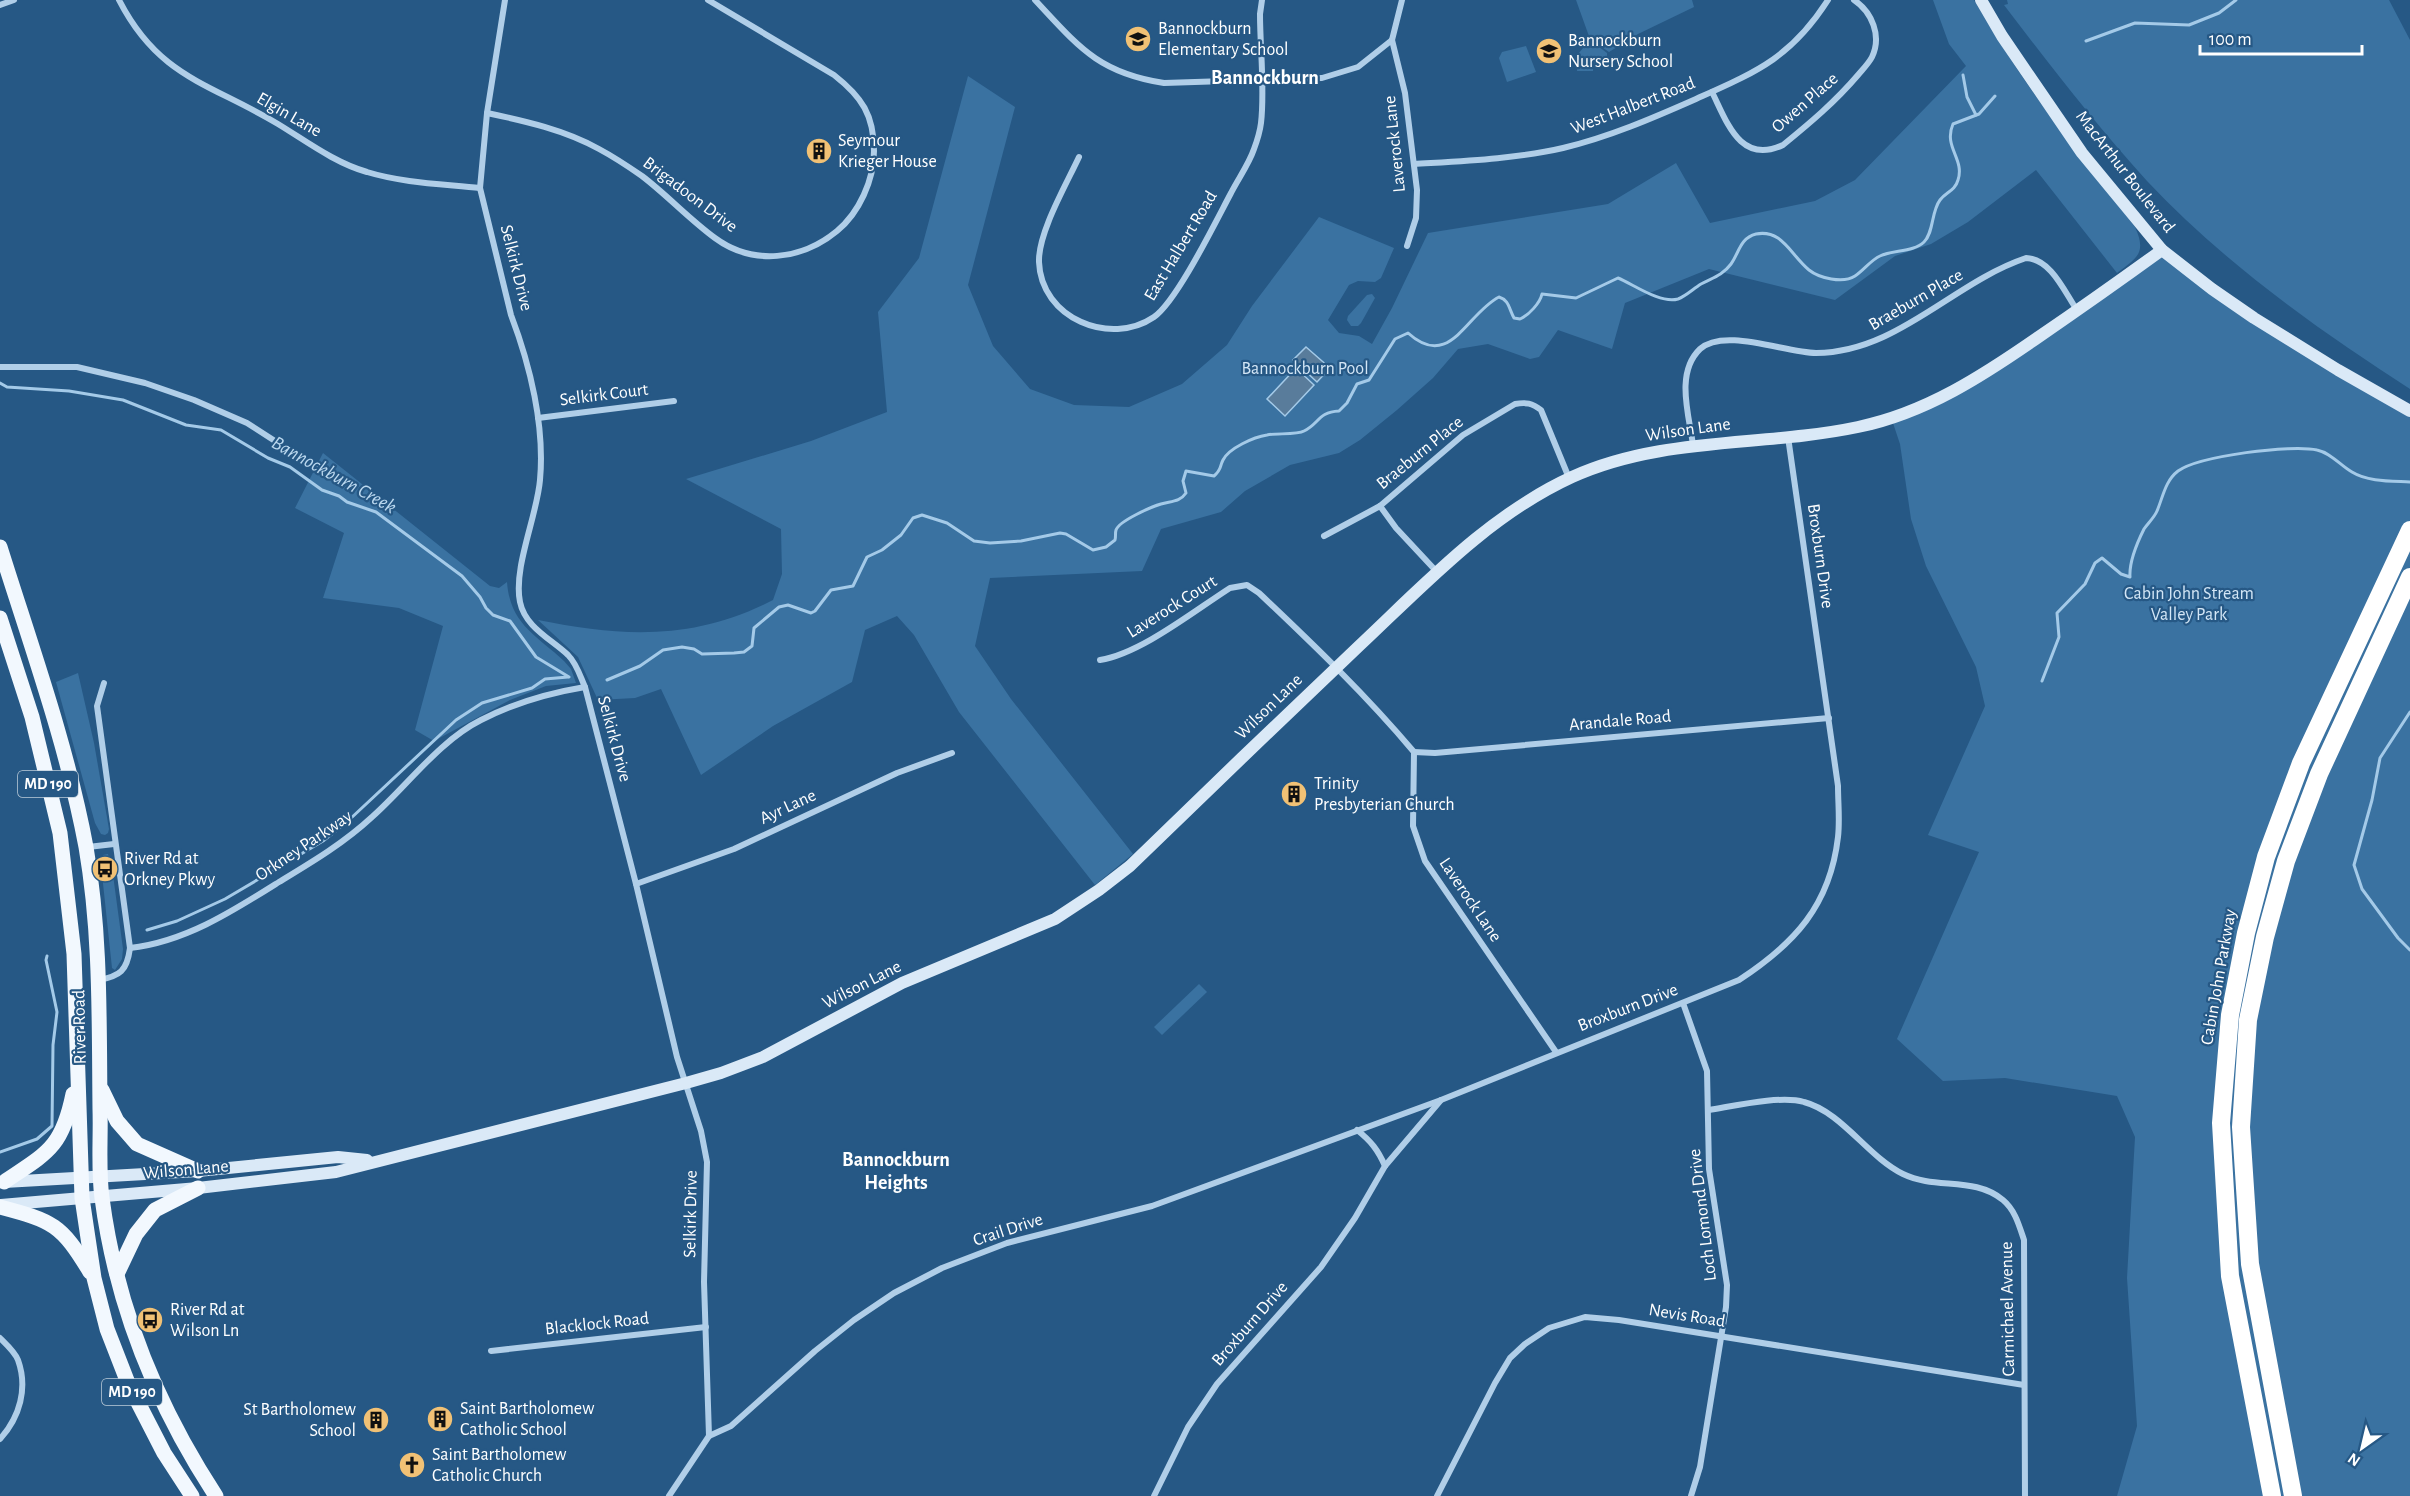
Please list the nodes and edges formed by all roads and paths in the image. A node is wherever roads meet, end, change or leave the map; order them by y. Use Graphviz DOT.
graph roads {
  1 [pos="14,0"];
  2 [pos="119,0"];
  3 [pos="505,0"];
  4 [pos="708,0"];
  5 [pos="1035,0"];
  6 [pos="1262,0"];
  7 [pos="1402,0"];
  8 [pos="1828,0"];
  9 [pos="1854,0"];
  10 [pos="1981,0"];
  11 [pos="0,5"];
  12 [pos="1392,40"];
  13 [pos="1261,81"];
  14 [pos="1712,92"];
  15 [pos="487,113"];
  16 [pos="1079,157"];
  17 [pos="1414,164"];
  18 [pos="480,188"];
  19 [pos="1407,246"];
  20 [pos="2162,250"];
  21 [pos="2077,310"];
  22 [pos="0,367"];
  23 [pos="674,401"];
  24 [pos="2410,411"];
  25 [pos="538,418"];
  26 [pos="1788,437"];
  27 [pos="1693,445"];
  28 [pos="323,472"];
  29 [pos="1569,478"];
  30 [pos="1380,506"];
  31 [pos="2410,530"];
  32 [pos="1324,536"];
  33 [pos="0,547"];
  34 [pos="1437,572"];
  35 [pos="2410,577"];
  36 [pos="0,618"];
  37 [pos="1100,660"];
  38 [pos="1337,668"];
  39 [pos="104,682"];
  40 [pos="585,687"];
  41 [pos="1829,718"];
  42 [pos="1414,752"];
  43 [pos="952,753"];
  44 [pos="114,844"];
  45 [pos="86,847"];
  46 [pos="636,884"];
  47 [pos="130,948"];
  48 [pos="99,980"];
  49 [pos="1683,1003"];
  50 [pos="1556,1052"];
  51 [pos="77,1073"];
  52 [pos="686,1083"];
  53 [pos="100,1085"];
  54 [pos="1441,1100"];
  55 [pos="1709,1110"];
  56 [pos="1357,1130"];
  57 [pos="374,1161"];
  58 [pos="1385,1166"];
  59 [pos="198,1171"];
  60 [pos="102,1176"];
  61 [pos="81,1177"];
  62 [pos="2,1182"];
  63 [pos="198,1188"];
  64 [pos="102,1196"];
  65 [pos="82,1198"];
  66 [pos="0,1206"];
  67 [pos="117,1274"];
  68 [pos="94,1278"];
  69 [pos="706,1327"];
  70 [pos="1721,1336"];
  71 [pos="0,1338"];
  72 [pos="491,1350"];
  73 [pos="2024,1385"];
  74 [pos="710,1436"];
  75 [pos="0,1439"];
  76 [pos="192,1496"];
  77 [pos="216,1496"];
  78 [pos="669,1496"];
  79 [pos="1155,1496"];
  80 [pos="1437,1496"];
  81 [pos="1691,1496"];
  82 [pos="2025,1496"];
  83 [pos="2272,1496"];
  84 [pos="2293,1496"];
  1 -- 11 [label="street"];
  2 -- 18 [label="street, Elgin Lane"];
  3 -- 15 [label="street, Selkirk Drive"];
  4 -- 15 [label="street, Brigadoon Drive"];
  5 -- 13 [label="street"];
  6 -- 13 [label="street, East Halbert Road"];
  7 -- 12 [label="street"];
  8 -- 14 [label="street, West Halbert Road"];
  9 -- 14 [label="street, Owen Place"];
  10 -- 20 [label="main road, MacArthur Boulevard"];
  12 -- 13 [label="street"];
  12 -- 17 [label="street, Laverock Lane"];
  13 -- 16 [label="street, East Halbert Road"];
  14 -- 17 [label="street, West Halbert Road"];
  15 -- 18 [label="street, Selkirk Drive"];
  17 -- 19 [label="street, Laverock Lane"];
  18 -- 25 [label="street, Selkirk Drive"];
  20 -- 21 [label="main road, Wilson Lane"];
  20 -- 24 [label="main road, MacArthur Boulevard"];
  21 -- 26 [label="main road, Wilson Lane"];
  21 -- 27 [label="street, Braeburn Place"];
  22 -- 28 [label="street"];
  23 -- 25 [label="street, Selkirk Court"];
  25 -- 40 [label="street, Selkirk Drive"];
  26 -- 27 [label="main road, Wilson Lane"];
  26 -- 41 [label="street, Broxburn Drive"];
  27 -- 29 [label="main road, Wilson Lane"];
  29 -- 30 [label="street, Braeburn Place"];
  29 -- 34 [label="main road, Wilson Lane"];
  30 -- 32 [label="street"];
  30 -- 34 [label="street"];
  31 -- 83 [label="highway, Cabin John Parkway"];
  33 -- 45 [label="main road, River Road / MD 190"];
  34 -- 38 [label="main road, Wilson Lane"];
  35 -- 84 [label="highway, Cabin John Parkway"];
  36 -- 51 [label="main road, River Road / MD 190"];
  37 -- 38 [label="street, Laverock Court"];
  38 -- 42 [label="street"];
  38 -- 52 [label="main road, Wilson Lane"];
  39 -- 44 [label="street"];
  40 -- 46 [label="street, Selkirk Drive"];
  40 -- 47 [label="street, Orkney Parkway"];
  41 -- 42 [label="street, Arandale Road"];
  41 -- 49 [label="street, Broxburn Drive"];
  42 -- 50 [label="street, Laverock Lane"];
  43 -- 46 [label="street, Ayr Lane"];
  44 -- 45 [label="street"];
  44 -- 47 [label="street"];
  45 -- 48 [label="main road, River Road / MD 190"];
  46 -- 52 [label="street, Selkirk Drive"];
  47 -- 48 [label="street"];
  48 -- 53 [label="main road, River Road / MD 190"];
  49 -- 50 [label="street, Broxburn Drive"];
  49 -- 55 [label="street, Loch Lomond Drive"];
  50 -- 54 [label="street, Broxburn Drive"];
  51 -- 61 [label="main road, River Road / MD 190"];
  51 -- 62 [label="main road"];
  52 -- 57 [label="main road, Wilson Lane"];
  52 -- 69 [label="street, Selkirk Drive"];
  53 -- 59 [label="main road"];
  53 -- 60 [label="main road, River Road / MD 190"];
  54 -- 56 [label="street, Crail Drive"];
  54 -- 58 [label="street, Broxburn Drive"];
  55 -- 70 [label="street, Loch Lomond Drive"];
  55 -- 73 [label="street, Carmichael Avenue"];
  56 -- 58 [label="street"];
  56 -- 74 [label="street, Crail Drive"];
  57 -- 59 [label="main road, Wilson Lane"];
  57 -- 63 [label="main road, Wilson Lane"];
  58 -- 79 [label="street, Broxburn Drive"];
  59 -- 60 [label="main road, Wilson Lane"];
  60 -- 61 [label="main road, Wilson Lane"];
  60 -- 64 [label="main road, River Road / MD 190"];
  61 -- 62 [label="main road, Wilson Lane"];
  61 -- 65 [label="main road, River Road / MD 190"];
  63 -- 64 [label="main road, Wilson Lane"];
  63 -- 67 [label="main road"];
  64 -- 65 [label="main road, Wilson Lane"];
  64 -- 67 [label="main road, River Road / MD 190"];
  65 -- 66 [label="main road, Wilson Lane"];
  65 -- 68 [label="main road, River Road / MD 190"];
  66 -- 68 [label="main road"];
  67 -- 77 [label="main road, River Road / MD 190"];
  68 -- 76 [label="main road, River Road / MD 190"];
  69 -- 72 [label="street, Blacklock Road"];
  69 -- 74 [label="street, Selkirk Drive"];
  70 -- 73 [label="street, Nevis Road"];
  70 -- 80 [label="street, Nevis Road"];
  70 -- 81 [label="street, Loch Lomond Drive"];
  71 -- 75 [label="street"];
  73 -- 82 [label="street, Carmichael Avenue"];
  74 -- 78 [label="street"];
}
